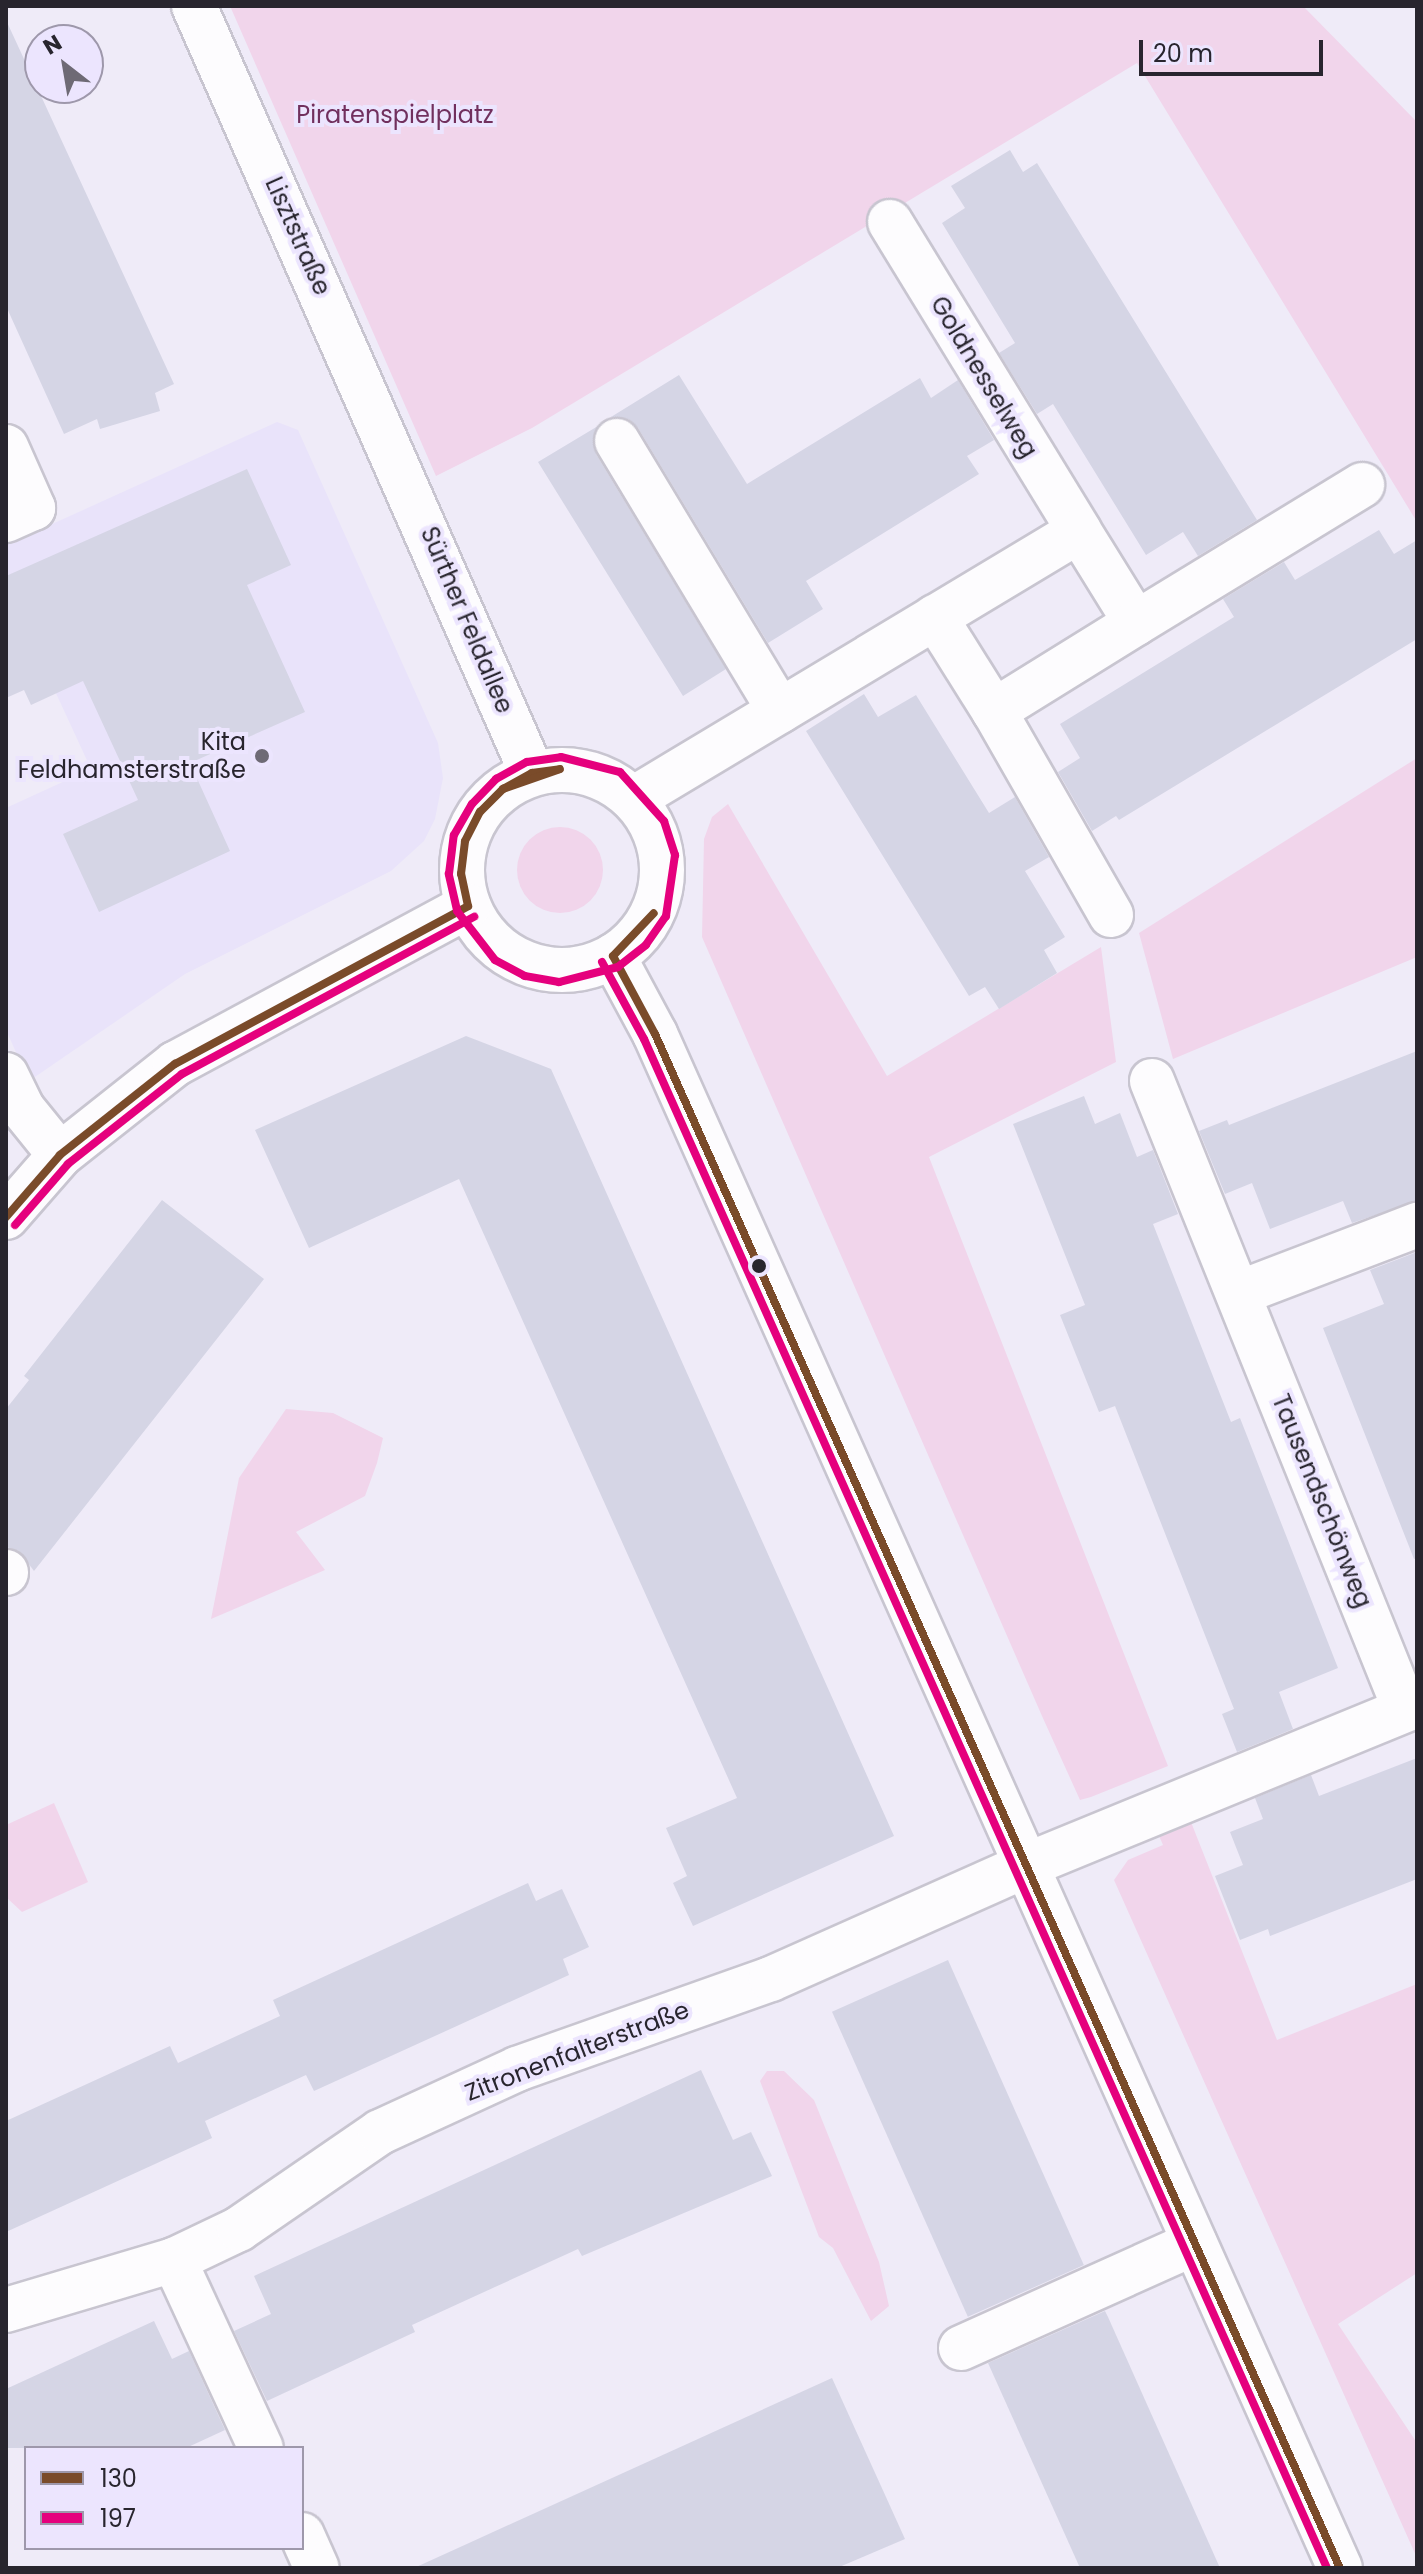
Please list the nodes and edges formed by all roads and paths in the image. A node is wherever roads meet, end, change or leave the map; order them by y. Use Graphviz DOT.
graph roads {
  1 [pos="194,6"];
  2 [pos="890,222"];
  3 [pos="617,441"];
  4 [pos="6,447"];
  5 [pos="402,466"];
  6 [pos="1362,485"];
  7 [pos="6,520"];
  8 [pos="1079,531"];
  9 [pos="935,617"];
  10 [pos="1136,623"];
  11 [pos="780,711"];
  12 [pos="994,711"];
  13 [pos="532,773"];
  14 [pos="633,799"];
  15 [pos="468,906"];
  16 [pos="1111,915"];
  17 [pos="613,956"];
  18 [pos="6,1075"];
  19 [pos="1152,1081"];
  20 [pos="60,1155"];
  21 [pos="6,1217"];
  22 [pos="1417,1225"];
  23 [pos="1239,1293"];
  24 [pos="1411,1707"];
  25 [pos="1027,1865"];
  26 [pos="1195,2243"];
  27 [pos="174,2260"];
  28 [pos="6,2310"];
  29 [pos="961,2348"];
  30 [pos="260,2446"];
  31 [pos="304,2539"];
  32 [pos="317,2568"];
  33 [pos="1340,2568"];
  1 -- 5 [label="street, Lisztstraße"];
  2 -- 8 [label="street, Goldnesselweg"];
  3 -- 11 [label="street"];
  4 -- 7 [label="street"];
  5 -- 13 [label="street, Sürther Feldallee"];
  6 -- 10 [label="street"];
  8 -- 9 [label="street"];
  8 -- 10 [label="street, Goldnesselweg"];
  9 -- 11 [label="street"];
  9 -- 12 [label="street"];
  10 -- 12 [label="street"];
  11 -- 14 [label="street"];
  12 -- 16 [label="street"];
  13 -- 14 [label="street"];
  13 -- 15 [label="street"];
  14 -- 17 [label="street"];
  15 -- 17 [label="street"];
  15 -- 20 [label="street"];
  17 -- 25 [label="street"];
  18 -- 20 [label="street"];
  19 -- 23 [label="street, Tausendschönweg"];
  20 -- 21 [label="street"];
  22 -- 23 [label="street"];
  23 -- 24 [label="street, Tausendschönweg"];
  24 -- 25 [label="street, Tausendschönweg"];
  25 -- 26 [label="street"];
  25 -- 27 [label="street, Zitronenfalterstraße"];
  26 -- 29 [label="street"];
  26 -- 33 [label="street"];
  27 -- 28 [label="street, Zitronenfalterstraße"];
  27 -- 30 [label="street"];
  31 -- 32 [label="street"];
}
